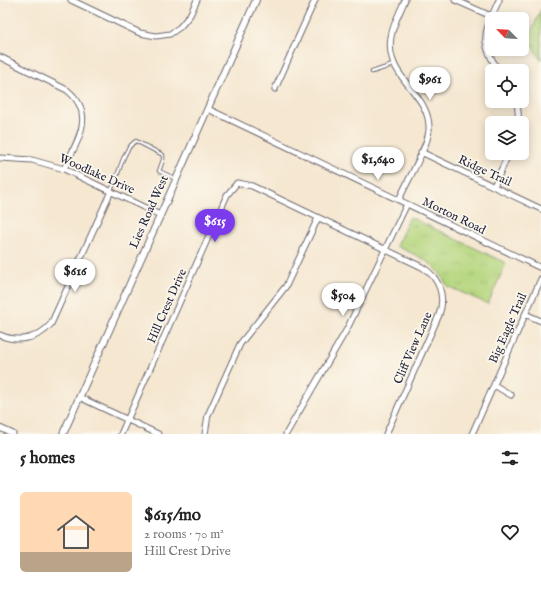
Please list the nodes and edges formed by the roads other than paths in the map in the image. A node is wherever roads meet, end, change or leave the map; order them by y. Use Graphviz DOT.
graph roads {
  1 [pos="71,0"];
  2 [pos="197,0"];
  3 [pos="256,0"];
  4 [pos="315,0"];
  5 [pos="406,0"];
  6 [pos="455,0"];
  7 [pos="499,0"];
  8 [pos="493,12"];
  9 [pos="485,13"];
  10 [pos="0,57"];
  11 [pos="393,65"];
  12 [pos="372,72"];
  13 [pos="274,89"];
  14 [pos="208,108"];
  15 [pos="421,152"];
  16 [pos="0,158"];
  17 [pos="506,160"];
  18 [pos="64,169"];
  19 [pos="176,179"];
  20 [pos="494,186"];
  21 [pos="111,191"];
  22 [pos="399,200"];
  23 [pos="407,204"];
  24 [pos="541,209"];
  25 [pos="160,215"];
  26 [pos="318,218"];
  27 [pos="385,250"];
  28 [pos="541,268"];
  29 [pos="541,279"];
  30 [pos="525,314"];
  31 [pos="541,322"];
  32 [pos="0,335"];
  33 [pos="494,385"];
  34 [pos="512,395"];
  35 [pos="79,397"];
  36 [pos="127,420"];
  37 [pos="0,428"];
  38 [pos="13,434"];
  39 [pos="63,434"];
  40 [pos="121,434"];
  41 [pos="158,434"];
  42 [pos="205,434"];
  43 [pos="286,434"];
  44 [pos="386,434"];
  45 [pos="472,434"];
  1 -- 2 [label="street"];
  3 -- 14 [label="street, Lies Road West"];
  4 -- 13 [label="street"];
  5 -- 11 [label="street"];
  6 -- 9 [label="street"];
  7 -- 8 [label="street"];
  10 -- 18 [label="street"];
  11 -- 12 [label="lane"];
  11 -- 15 [label="street"];
  14 -- 19 [label="street, Lies Road West"];
  14 -- 22 [label="street, Morton Road"];
  15 -- 20 [label="street, Ridge Trail"];
  15 -- 22 [label="street"];
  16 -- 18 [label="street, Woodlake Drive"];
  17 -- 20 [label="street"];
  18 -- 21 [label="street, Woodlake Drive"];
  19 -- 21 [label="lane"];
  19 -- 25 [label="street, Lies Road West"];
  20 -- 24 [label="street, Ridge Trail"];
  21 -- 25 [label="street, Woodlake Drive"];
  21 -- 32 [label="street"];
  22 -- 23 [label="street, Morton Road"];
  23 -- 27 [label="street"];
  23 -- 28 [label="street, Morton Road"];
  25 -- 35 [label="street, Lies Road West"];
  26 -- 27 [label="street, Hill Crest Drive"];
  26 -- 36 [label="street, Hill Crest Drive"];
  26 -- 42 [label="street"];
  27 -- 43 [label="street"];
  27 -- 44 [label="street, Cliff View Lane"];
  29 -- 30 [label="street, Big Eagle Trail"];
  30 -- 31 [label="street"];
  30 -- 33 [label="street, Big Eagle Trail"];
  33 -- 34 [label="street"];
  33 -- 45 [label="street, Big Eagle Trail"];
  35 -- 36 [label="street"];
  35 -- 39 [label="street, Lies Road West"];
  36 -- 40 [label="street, Hill Crest Drive"];
  36 -- 41 [label="street"];
  37 -- 38 [label="street"];
}
